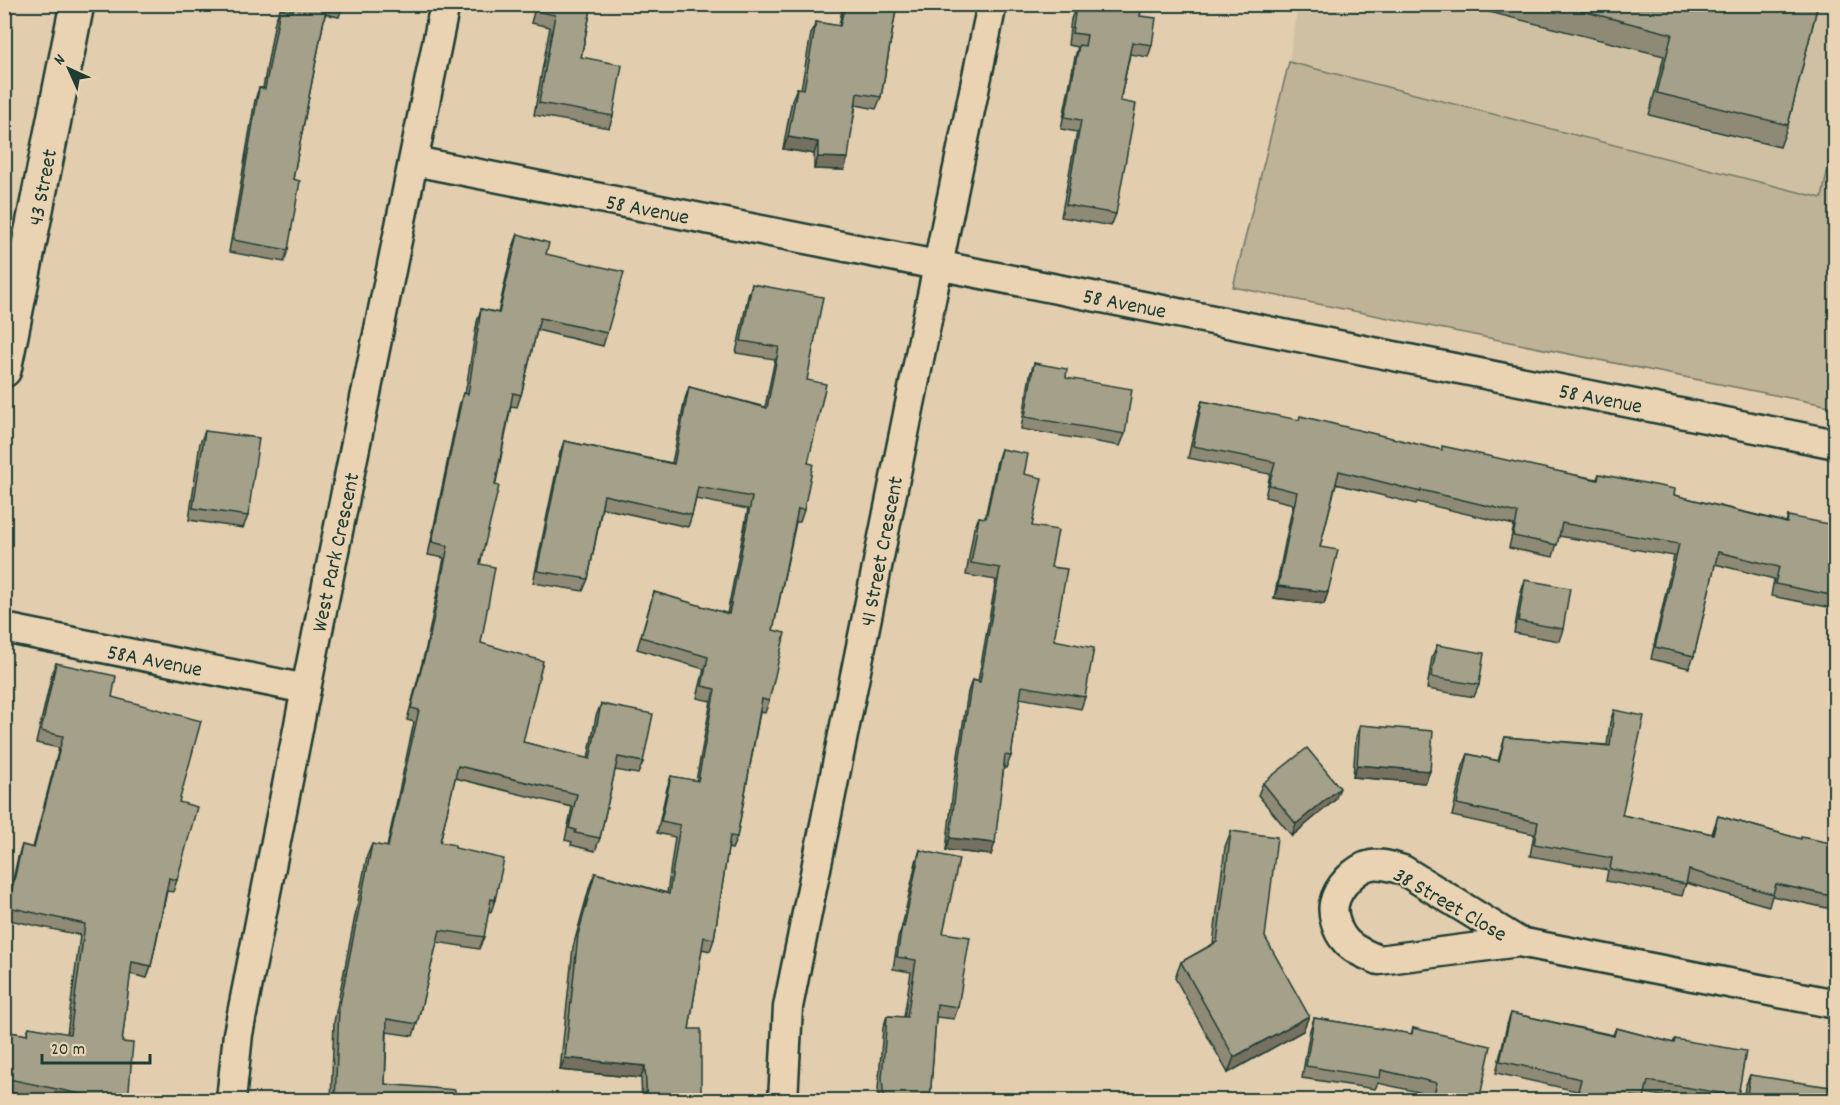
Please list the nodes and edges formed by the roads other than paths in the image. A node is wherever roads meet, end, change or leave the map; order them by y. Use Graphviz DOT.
graph roads {
  1 [pos="77,4"];
  2 [pos="445,4"];
  3 [pos="992,4"];
  4 [pos="414,162"];
  5 [pos="938,265"];
  6 [pos="4,370"];
  7 [pos="1836,444"];
  8 [pos="4,628"];
  9 [pos="306,689"];
  10 [pos="1518,942"];
  11 [pos="1836,1004"];
  12 [pos="231,1101"];
  13 [pos="783,1101"];
  1 -- 6 [label="street, 43 Street"];
  2 -- 4 [label="street, West Park Crescent"];
  3 -- 5 [label="street, 41 Street Crescent"];
  4 -- 5 [label="street, 58 Avenue"];
  4 -- 9 [label="street, West Park Crescent"];
  5 -- 7 [label="street, 58 Avenue"];
  5 -- 13 [label="street, 41 Street Crescent"];
  8 -- 9 [label="street, 58A Avenue"];
  9 -- 12 [label="street, West Park Crescent"];
  10 -- 10 [label="street, 38 Street Close"];
  10 -- 11 [label="street, 38 Street Close"];
}
